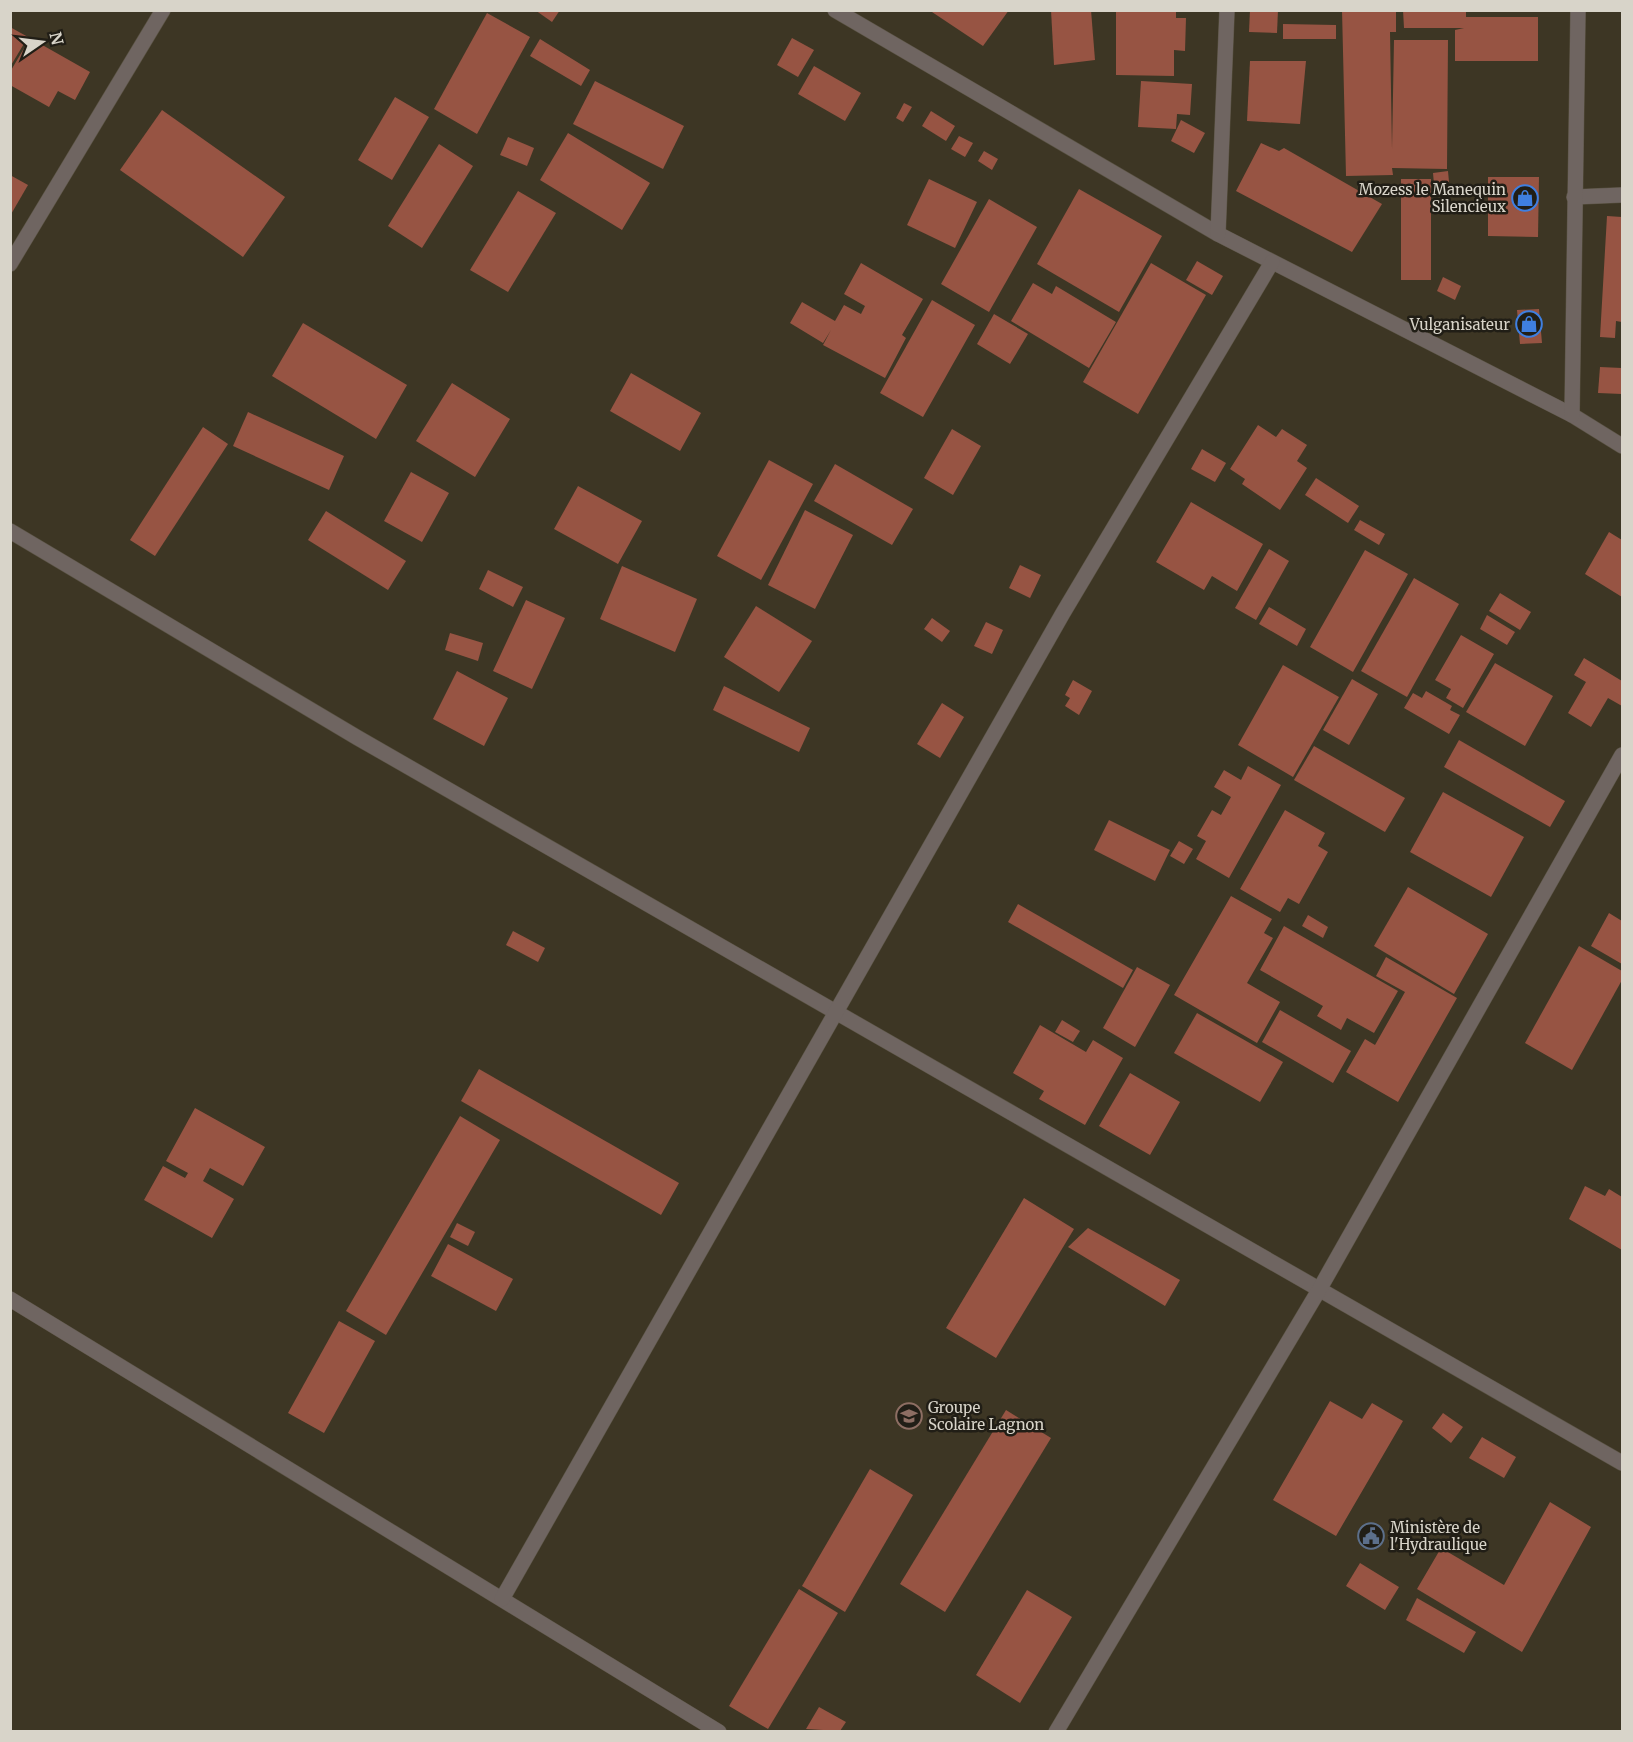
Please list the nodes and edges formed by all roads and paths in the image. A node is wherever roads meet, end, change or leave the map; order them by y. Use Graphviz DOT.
graph roads {
  1 [pos="163,10"];
  2 [pos="835,10"];
  3 [pos="1227,10"];
  4 [pos="1578,10"];
  5 [pos="1623,195"];
  6 [pos="1574,197"];
  7 [pos="1218,234"];
  8 [pos="1272,262"];
  9 [pos="10,264"];
  10 [pos="1572,415"];
  11 [pos="1623,446"];
  12 [pos="10,531"];
  13 [pos="1623,755"];
  14 [pos="836,1012"];
  15 [pos="1319,1290"];
  16 [pos="10,1299"];
  17 [pos="1623,1463"];
  18 [pos="502,1599"];
  19 [pos="710,1729"];
  20 [pos="1056,1731"];
  1 -- 9 [label="street"];
  2 -- 7 [label="street"];
  3 -- 7 [label="street"];
  4 -- 6 [label="street"];
  5 -- 6 [label="street"];
  6 -- 10 [label="street"];
  7 -- 8 [label="street"];
  8 -- 10 [label="street"];
  8 -- 14 [label="street"];
  10 -- 11 [label="street"];
  12 -- 14 [label="street"];
  13 -- 15 [label="street"];
  14 -- 15 [label="street"];
  14 -- 18 [label="street"];
  15 -- 17 [label="street"];
  15 -- 20 [label="street"];
  16 -- 18 [label="street"];
  18 -- 19 [label="street"];
}
